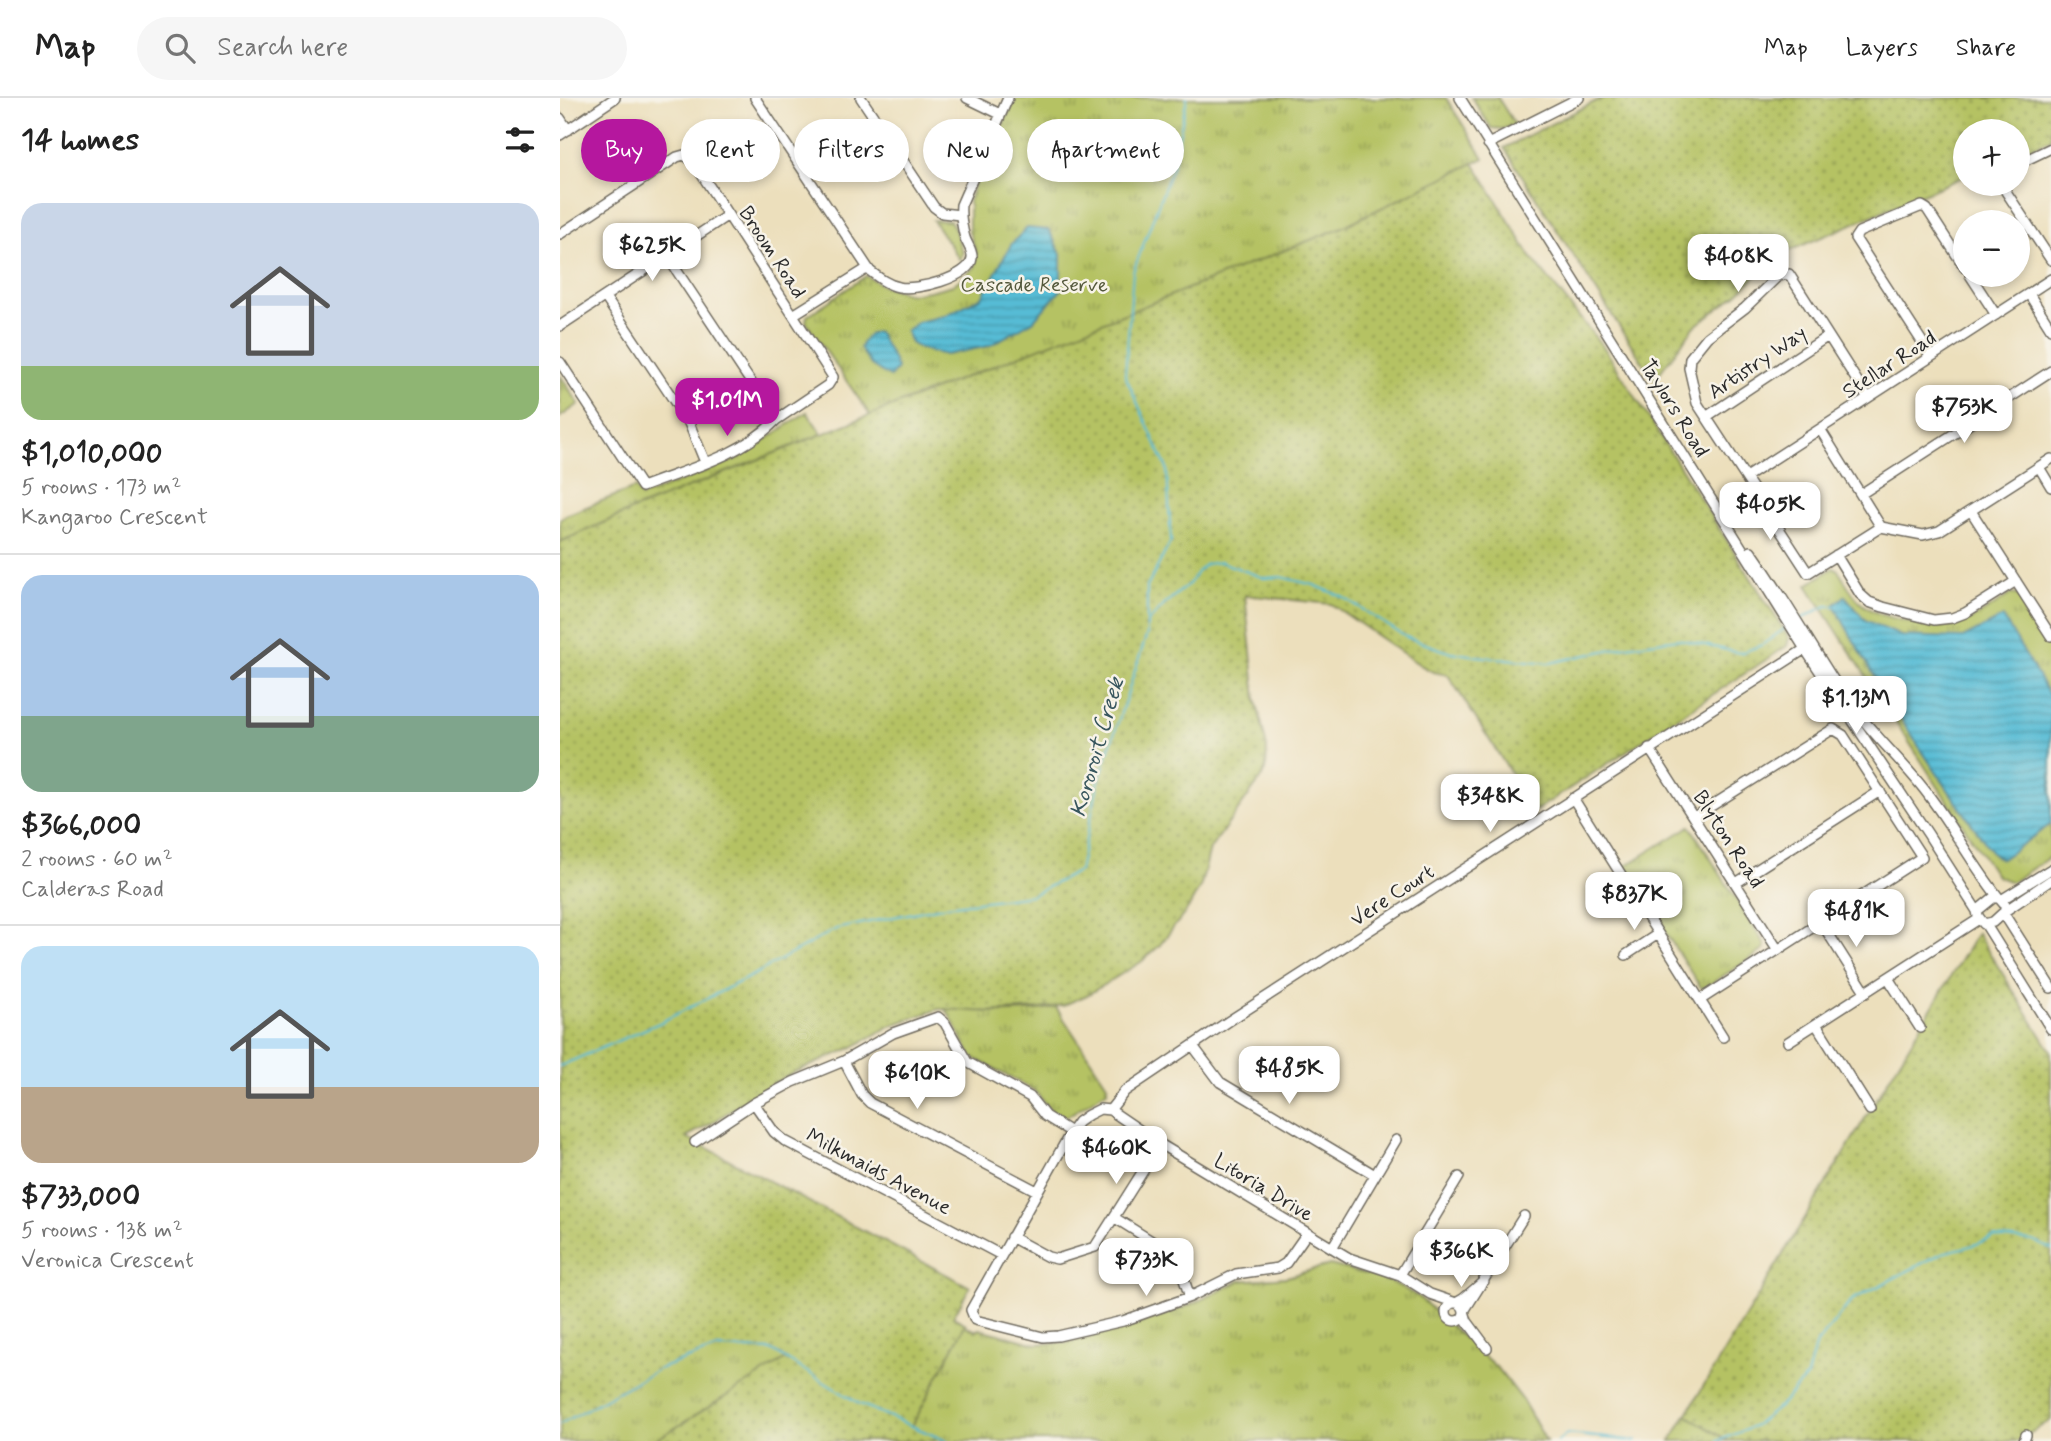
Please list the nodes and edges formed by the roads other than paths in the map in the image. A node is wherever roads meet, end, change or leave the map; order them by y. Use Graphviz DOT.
graph roads {
  1 [pos="615,98"];
  2 [pos="755,98"];
  3 [pos="861,98"];
  4 [pos="967,98"];
  5 [pos="1008,98"];
  6 [pos="1460,98"];
  7 [pos="1579,98"];
  8 [pos="1000,114"];
  9 [pos="560,118"];
  10 [pos="564,132"];
  11 [pos="1488,144"];
  12 [pos="2051,148"];
  13 [pos="2030,158"];
  14 [pos="2009,196"];
  15 [pos="728,215"];
  16 [pos="960,215"];
  17 [pos="560,234"];
  18 [pos="1953,249"];
  19 [pos="667,256"];
  20 [pos="2051,260"];
  21 [pos="868,268"];
  22 [pos="2051,279"];
  23 [pos="1978,287"];
  24 [pos="2029,294"];
  25 [pos="605,297"];
  26 [pos="793,315"];
  27 [pos="1996,315"];
  28 [pos="560,327"];
  29 [pos="2051,329"];
  30 [pos="1828,336"];
  31 [pos="560,362"];
  32 [pos="1925,362"];
  33 [pos="2051,371"];
  34 [pos="1868,398"];
  35 [pos="1706,417"];
  36 [pos="776,420"];
  37 [pos="1820,429"];
  38 [pos="2051,459"];
  39 [pos="705,463"];
  40 [pos="2039,467"];
  41 [pos="1746,477"];
  42 [pos="2051,486"];
  43 [pos="1861,494"];
  44 [pos="1971,510"];
  45 [pos="1881,527"];
  46 [pos="1740,545"];
  47 [pos="1836,555"];
  48 [pos="2016,581"];
  49 [pos="2051,636"];
  50 [pos="1805,649"];
  51 [pos="1649,748"];
  52 [pos="1881,792"];
  53 [pos="1573,798"];
  54 [pos="1694,817"];
  55 [pos="2051,869"];
  56 [pos="2051,880"];
  57 [pos="1736,883"];
  58 [pos="2000,899"];
  59 [pos="2005,913"];
  60 [pos="1981,918"];
  61 [pos="1821,922"];
  62 [pos="1658,934"];
  63 [pos="1778,950"];
  64 [pos="1626,955"];
  65 [pos="1888,978"];
  66 [pos="2051,988"];
  67 [pos="1866,993"];
  68 [pos="1700,1000"];
  69 [pos="1816,1024"];
  70 [pos="1920,1028"];
  71 [pos="2051,1029"];
  72 [pos="1723,1037"];
  73 [pos="1788,1042"];
  74 [pos="1193,1046"];
  75 [pos="844,1060"];
  76 [pos="754,1103"];
  77 [pos="1110,1110"];
  78 [pos="1870,1110"];
  79 [pos="1071,1132"];
  80 [pos="1396,1140"];
  81 [pos="695,1142"];
  82 [pos="1160,1144"];
  83 [pos="1374,1175"];
  84 [pos="1459,1177"];
  85 [pos="1037,1191"];
  86 [pos="1524,1216"];
  87 [pos="1115,1218"];
  88 [pos="1307,1233"];
  89 [pos="1011,1237"];
  90 [pos="1332,1248"];
  91 [pos="1001,1255"];
  92 [pos="1400,1275"];
  93 [pos="1484,1281"];
  94 [pos="1415,1285"];
  95 [pos="1190,1297"];
  96 [pos="1456,1303"];
  97 [pos="1464,1311"];
  98 [pos="1446,1314"];
  99 [pos="1455,1321"];
  1 -- 10 [label="street"];
  2 -- 21 [label="street"];
  3 -- 16 [label="street"];
  4 -- 8 [label="street"];
  5 -- 8 [label="street"];
  6 -- 11 [label="street, Taylors Road"];
  7 -- 11 [label="street"];
  8 -- 16 [label="street"];
  9 -- 10 [label="street"];
  11 -- 46 [label="street, Taylors Road"];
  12 -- 13 [label="street"];
  14 -- 20 [label="street"];
  15 -- 17 [label="street, Broom Road"];
  15 -- 19 [label="street"];
  15 -- 26 [label="street, Broom Road"];
  16 -- 21 [label="street"];
  18 -- 32 [label="street"];
  19 -- 25 [label="street"];
  19 -- 36 [label="street"];
  21 -- 26 [label="street, Broom Road"];
  22 -- 24 [label="street, Stellar Road"];
  23 -- 27 [label="street"];
  24 -- 27 [label="street, Stellar Road"];
  24 -- 29 [label="street"];
  25 -- 28 [label="street"];
  25 -- 39 [label="street"];
  26 -- 36 [label="street"];
  27 -- 32 [label="street, Stellar Road"];
  30 -- 34 [label="street"];
  30 -- 35 [label="street, Artistry Way"];
  30 -- 35 [label="street"];
  31 -- 39 [label="street"];
  32 -- 34 [label="street, Stellar Road"];
  33 -- 43 [label="street"];
  34 -- 37 [label="street, Stellar Road"];
  35 -- 41 [label="street"];
  36 -- 39 [label="street"];
  37 -- 41 [label="street, Stellar Road"];
  37 -- 43 [label="street"];
  38 -- 40 [label="street"];
  40 -- 42 [label="street"];
  40 -- 44 [label="street"];
  41 -- 47 [label="street"];
  43 -- 45 [label="street"];
  44 -- 45 [label="street"];
  44 -- 48 [label="street"];
  45 -- 47 [label="street"];
  46 -- 50 [label="street, Taylors Road"];
  46 -- 58 [label="street"];
  47 -- 48 [label="street"];
  48 -- 49 [label="street"];
  50 -- 51 [label="street, Vere Court"];
  50 -- 60 [label="street, Taylors Road"];
  51 -- 53 [label="street, Vere Court"];
  51 -- 54 [label="street, Blyton Road"];
  52 -- 54 [label="street"];
  52 -- 57 [label="street"];
  52 -- 61 [label="street"];
  53 -- 62 [label="street"];
  53 -- 74 [label="street, Vere Court"];
  54 -- 57 [label="street, Blyton Road"];
  55 -- 58 [label="street"];
  56 -- 59 [label="street"];
  57 -- 63 [label="street, Blyton Road"];
  58 -- 59 [label="street"];
  58 -- 60 [label="street"];
  59 -- 60 [label="street"];
  59 -- 66 [label="street"];
  60 -- 65 [label="street"];
  60 -- 71 [label="street, Taylors Road"];
  61 -- 63 [label="street"];
  61 -- 67 [label="street"];
  62 -- 64 [label="street"];
  62 -- 68 [label="street"];
  63 -- 68 [label="street"];
  65 -- 67 [label="street"];
  65 -- 70 [label="street"];
  67 -- 69 [label="street"];
  68 -- 72 [label="street"];
  69 -- 73 [label="street"];
  69 -- 78 [label="street"];
  74 -- 77 [label="street, Vere Court"];
  74 -- 83 [label="street"];
  75 -- 76 [label="street"];
  75 -- 79 [label="street"];
  75 -- 85 [label="street"];
  76 -- 81 [label="street"];
  76 -- 91 [label="street, Milkmaids Avenue"];
  77 -- 79 [label="street"];
  77 -- 82 [label="street, Litoria Drive"];
  79 -- 85 [label="street"];
  80 -- 83 [label="street"];
  82 -- 87 [label="street"];
  82 -- 88 [label="street, Litoria Drive"];
  83 -- 90 [label="street"];
  84 -- 92 [label="street"];
  85 -- 89 [label="street"];
  86 -- 93 [label="street"];
  87 -- 89 [label="street"];
  87 -- 95 [label="street"];
  88 -- 90 [label="street, Litoria Drive"];
  88 -- 95 [label="street"];
  89 -- 91 [label="street"];
  90 -- 92 [label="street, Litoria Drive"];
  91 -- 95 [label="street"];
  92 -- 94 [label="street, Litoria Drive"];
  93 -- 96 [label="street"];
  93 -- 97 [label="street"];
  94 -- 96 [label="street, Litoria Drive"];
  94 -- 98 [label="street, Litoria Drive"];
  96 -- 97 [label="street, Litoria Drive"];
  96 -- 98 [label="street"];
  97 -- 99 [label="street"];
  97 -- 99 [label="street, Litoria Drive"];
  98 -- 99 [label="street, Litoria Drive"];
}
